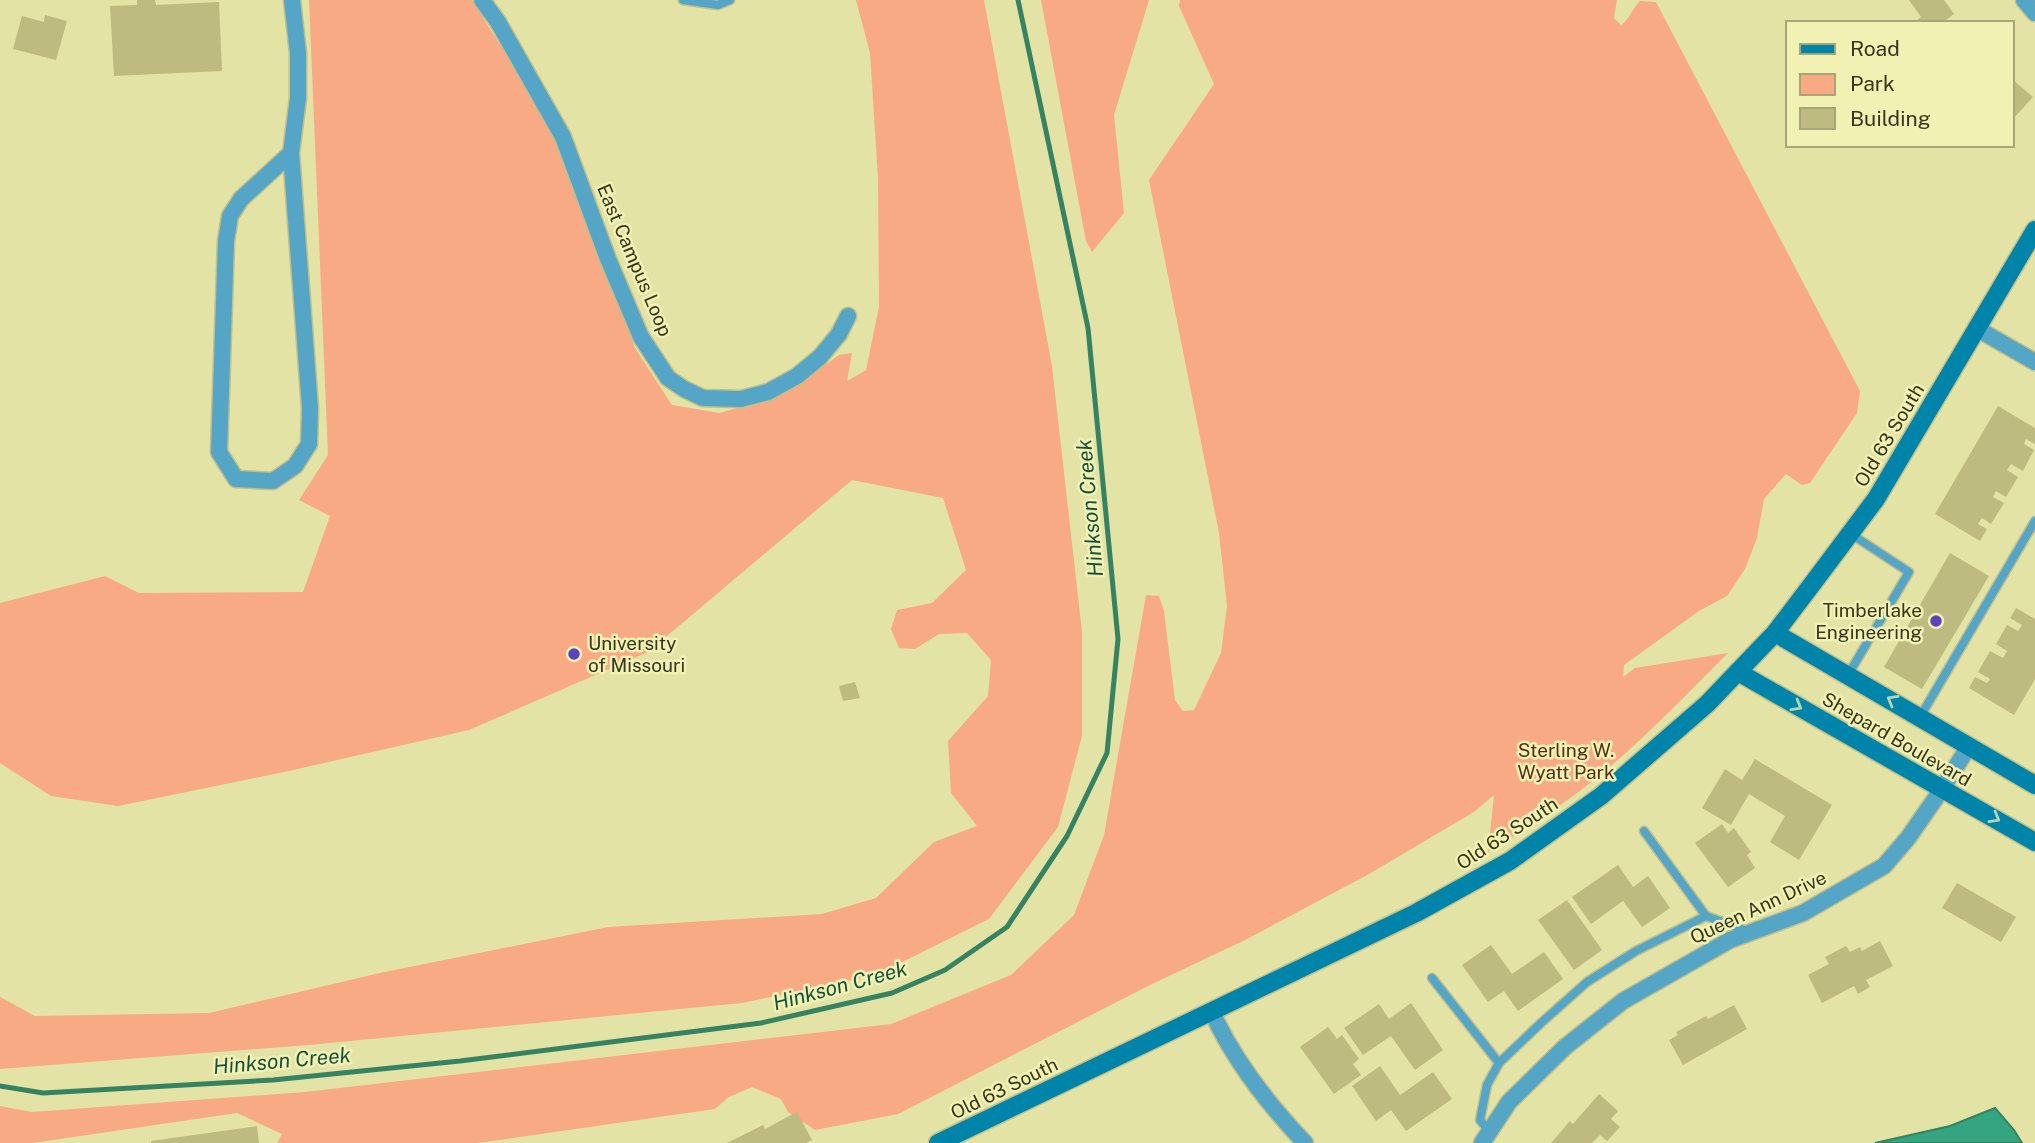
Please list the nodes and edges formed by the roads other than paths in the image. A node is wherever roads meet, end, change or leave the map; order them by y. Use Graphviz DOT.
graph roads {
  1 [pos="292,0"];
  2 [pos="482,0"];
  3 [pos="683,0"];
  4 [pos="730,0"];
  5 [pos="2024,0"];
  6 [pos="2035,13"];
  7 [pos="291,153"];
  8 [pos="2035,230"];
  9 [pos="848,316"];
  10 [pos="1976,328"];
  11 [pos="2035,362"];
  12 [pos="2035,521"];
  13 [pos="1851,534"];
  14 [pos="1775,633"];
  15 [pos="1738,672"];
  16 [pos="1848,675"];
  17 [pos="1920,717"];
  18 [pos="1969,746"];
  19 [pos="2035,785"];
  20 [pos="1942,789"];
  21 [pos="1644,831"];
  22 [pos="2035,842"];
  23 [pos="1706,916"];
  24 [pos="1750,932"];
  25 [pos="1432,978"];
  26 [pos="1212,1012"];
  27 [pos="1499,1063"];
  28 [pos="1486,1137"];
  29 [pos="938,1143"];
  30 [pos="1305,1143"];
  1 -- 7 [label="street"];
  2 -- 9 [label="street, East Campus Loop"];
  3 -- 4 [label="lane"];
  5 -- 6 [label="street"];
  7 -- 7 [label="street"];
  8 -- 10 [label="main road, Old 63 South"];
  10 -- 11 [label="street"];
  10 -- 13 [label="main road, Old 63 South"];
  12 -- 17 [label="lane"];
  13 -- 14 [label="main road, Old 63 South"];
  13 -- 16 [label="lane"];
  14 -- 15 [label="main road, Old 63 South"];
  14 -- 16 [label="main road, Shepard Boulevard"];
  15 -- 20 [label="main road, Shepard Boulevard, one-way"];
  15 -- 26 [label="main road, Old 63 South"];
  17 -- 16 [label="main road, Shepard Boulevard, one-way"];
  17 -- 18 [label="main road, Shepard Boulevard"];
  18 -- 19 [label="main road, Shepard Boulevard"];
  18 -- 20 [label="street, Queen Ann Drive"];
  20 -- 22 [label="main road, Shepard Boulevard, one-way"];
  20 -- 24 [label="street, Queen Ann Drive"];
  21 -- 23 [label="lane"];
  23 -- 24 [label="lane"];
  23 -- 27 [label="lane"];
  24 -- 28 [label="street, Queen Ann Drive"];
  25 -- 27 [label="lane"];
  26 -- 29 [label="main road, Old 63 South"];
  26 -- 30 [label="street"];
  27 -- 28 [label="lane"];
}
